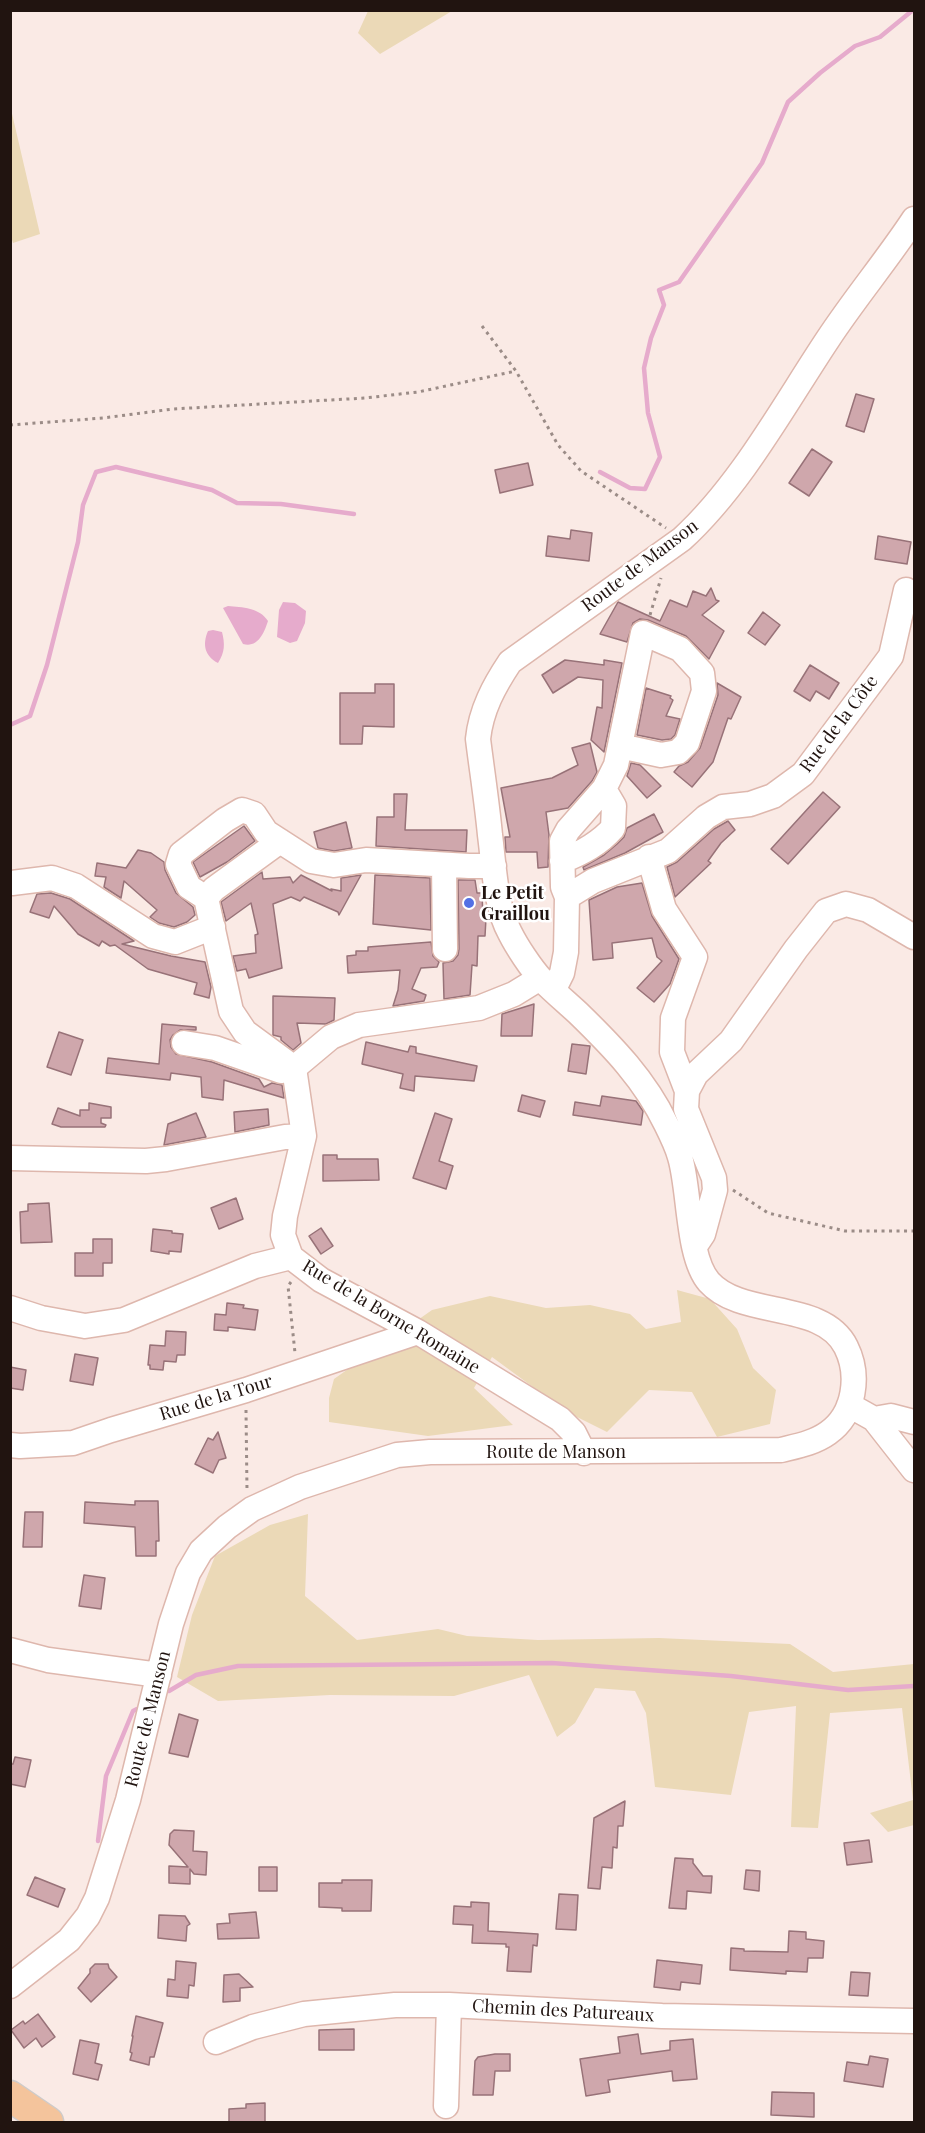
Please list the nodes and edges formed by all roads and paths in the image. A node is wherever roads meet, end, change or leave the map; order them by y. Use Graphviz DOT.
graph roads {
  1 [pos="915,219"];
  2 [pos="482,326"];
  3 [pos="516,371"];
  4 [pos="10,425"];
  5 [pos="673,545"];
  6 [pos="906,590"];
  7 [pos="644,633"];
  8 [pos="620,746"];
  9 [pos="604,789"];
  10 [pos="280,841"];
  11 [pos="649,857"];
  12 [pos="562,861"];
  13 [pos="444,865"];
  14 [pos="494,866"];
  15 [pos="12,883"];
  16 [pos="567,897"];
  17 [pos="206,898"];
  18 [pos="213,927"];
  19 [pos="915,937"];
  20 [pos="446,949"];
  21 [pos="547,984"];
  22 [pos="184,1043"];
  23 [pos="294,1068"];
  24 [pos="687,1091"];
  25 [pos="304,1136"];
  26 [pos="10,1158"];
  27 [pos="714,1178"];
  28 [pos="915,1232"];
  29 [pos="694,1246"];
  30 [pos="296,1261"];
  31 [pos="10,1308"];
  32 [pos="418,1332"];
  33 [pos="297,1372"];
  34 [pos="246,1390"];
  35 [pos="849,1405"];
  36 [pos="874,1419"];
  37 [pos="915,1422"];
  38 [pos="10,1445"];
  39 [pos="584,1452"];
  40 [pos="915,1470"];
  41 [pos="247,1513"];
  42 [pos="10,1650"];
  43 [pos="159,1675"];
  44 [pos="10,1986"];
  45 [pos="449,2005"];
  46 [pos="915,2021"];
  47 [pos="216,2042"];
  48 [pos="10,2096"];
  49 [pos="446,2106"];
  50 [pos="48,2122"];
  1 -- 5 [label="street, Route de Manson"];
  2 -- 3 [label="path"];
  3 -- 4 [label="path"];
  3 -- 5 [label="path"];
  5 -- 7 [label="path"];
  5 -- 14 [label="street, Route de Manson"];
  6 -- 11 [label="street, Rue de la Côte"];
  7 -- 8 [label="street"];
  7 -- 8 [label="street"];
  8 -- 9 [label="street"];
  9 -- 12 [label="street"];
  9 -- 12 [label="street"];
  10 -- 13 [label="street"];
  10 -- 17 [label="street"];
  10 -- 17 [label="street"];
  11 -- 16 [label="street, Rue de la Côte"];
  11 -- 24 [label="street"];
  12 -- 16 [label="street"];
  13 -- 14 [label="street"];
  13 -- 20 [label="street"];
  14 -- 21 [label="street, Route de Manson"];
  15 -- 18 [label="street"];
  16 -- 21 [label="street"];
  17 -- 18 [label="street"];
  18 -- 23 [label="street"];
  19 -- 24 [label="street"];
  21 -- 23 [label="street"];
  21 -- 29 [label="street, Route de Manson"];
  22 -- 23 [label="street"];
  23 -- 25 [label="street, Rue de la Borne Romaine"];
  24 -- 27 [label="street"];
  25 -- 26 [label="street"];
  25 -- 30 [label="street, Rue de la Borne Romaine"];
  27 -- 28 [label="path"];
  27 -- 29 [label="street"];
  29 -- 35 [label="street, Route de Manson"];
  30 -- 31 [label="street"];
  30 -- 32 [label="street, Rue de la Borne Romaine"];
  30 -- 33 [label="path"];
  32 -- 33 [label="street, Rue de la Tour"];
  32 -- 39 [label="street, Rue de la Borne Romaine"];
  33 -- 34 [label="street, Rue de la Tour"];
  34 -- 38 [label="street, Rue de la Tour"];
  34 -- 41 [label="path"];
  35 -- 36 [label="street"];
  35 -- 39 [label="street, Route de Manson"];
  36 -- 37 [label="street"];
  36 -- 40 [label="street"];
  39 -- 41 [label="street, Route de Manson"];
  41 -- 43 [label="street, Route de Manson"];
  42 -- 43 [label="street"];
  43 -- 44 [label="street, Route de Manson"];
  45 -- 46 [label="street, Chemin des Patureaux"];
  45 -- 47 [label="street, Chemin des Patureaux"];
  45 -- 49 [label="street"];
  48 -- 50 [label="main road"];
}
